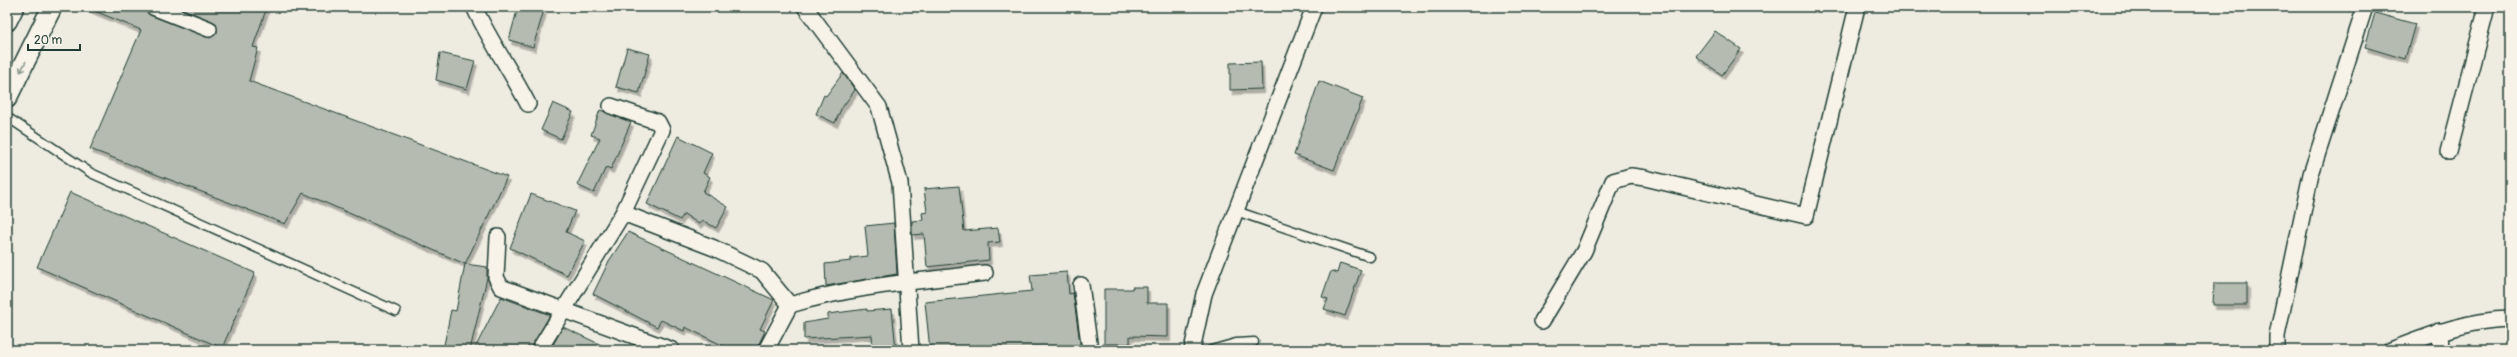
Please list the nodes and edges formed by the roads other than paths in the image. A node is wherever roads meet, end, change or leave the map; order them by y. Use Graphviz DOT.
graph roads {
  1 [pos="14,7"];
  2 [pos="52,7"];
  3 [pos="153,7"];
  4 [pos="474,7"];
  5 [pos="805,7"];
  6 [pos="1314,7"];
  7 [pos="1857,7"];
  8 [pos="2365,7"];
  9 [pos="2487,7"];
  10 [pos="7,20"];
  11 [pos="209,29"];
  12 [pos="7,98"];
  13 [pos="528,104"];
  14 [pos="612,106"];
  15 [pos="7,117"];
  16 [pos="2449,152"];
  17 [pos="1236,211"];
  18 [pos="623,213"];
  19 [pos="498,237"];
  20 [pos="1370,257"];
  21 [pos="985,273"];
  22 [pos="906,282"];
  23 [pos="1081,285"];
  24 [pos="790,306"];
  25 [pos="563,310"];
  26 [pos="396,311"];
  27 [pos="2510,319"];
  28 [pos="1542,321"];
  29 [pos="2440,330"];
  30 [pos="1254,342"];
  31 [pos="655,347"];
  32 [pos="539,350"];
  33 [pos="672,350"];
  34 [pos="766,350"];
  35 [pos="911,350"];
  36 [pos="1090,350"];
  37 [pos="1192,350"];
  38 [pos="1211,350"];
  39 [pos="2277,350"];
  40 [pos="2391,350"];
  41 [pos="2441,350"];
  1 -- 10 [label="street"];
  2 -- 12 [label="street, one-way"];
  3 -- 11 [label="street"];
  4 -- 13 [label="street"];
  5 -- 22 [label="street"];
  6 -- 17 [label="street"];
  7 -- 28 [label="street"];
  8 -- 39 [label="street"];
  9 -- 16 [label="street"];
  14 -- 18 [label="street"];
  15 -- 26 [label="lane"];
  17 -- 20 [label="lane"];
  17 -- 37 [label="street"];
  18 -- 24 [label="street"];
  18 -- 25 [label="street"];
  19 -- 25 [label="street"];
  21 -- 22 [label="street"];
  22 -- 24 [label="street"];
  22 -- 35 [label="street"];
  23 -- 36 [label="street"];
  24 -- 34 [label="street"];
  25 -- 31 [label="street"];
  25 -- 32 [label="street"];
  27 -- 29 [label="street"];
  29 -- 40 [label="street"];
  29 -- 41 [label="street"];
  30 -- 38 [label="lane"];
  31 -- 33 [label="street"];
}
